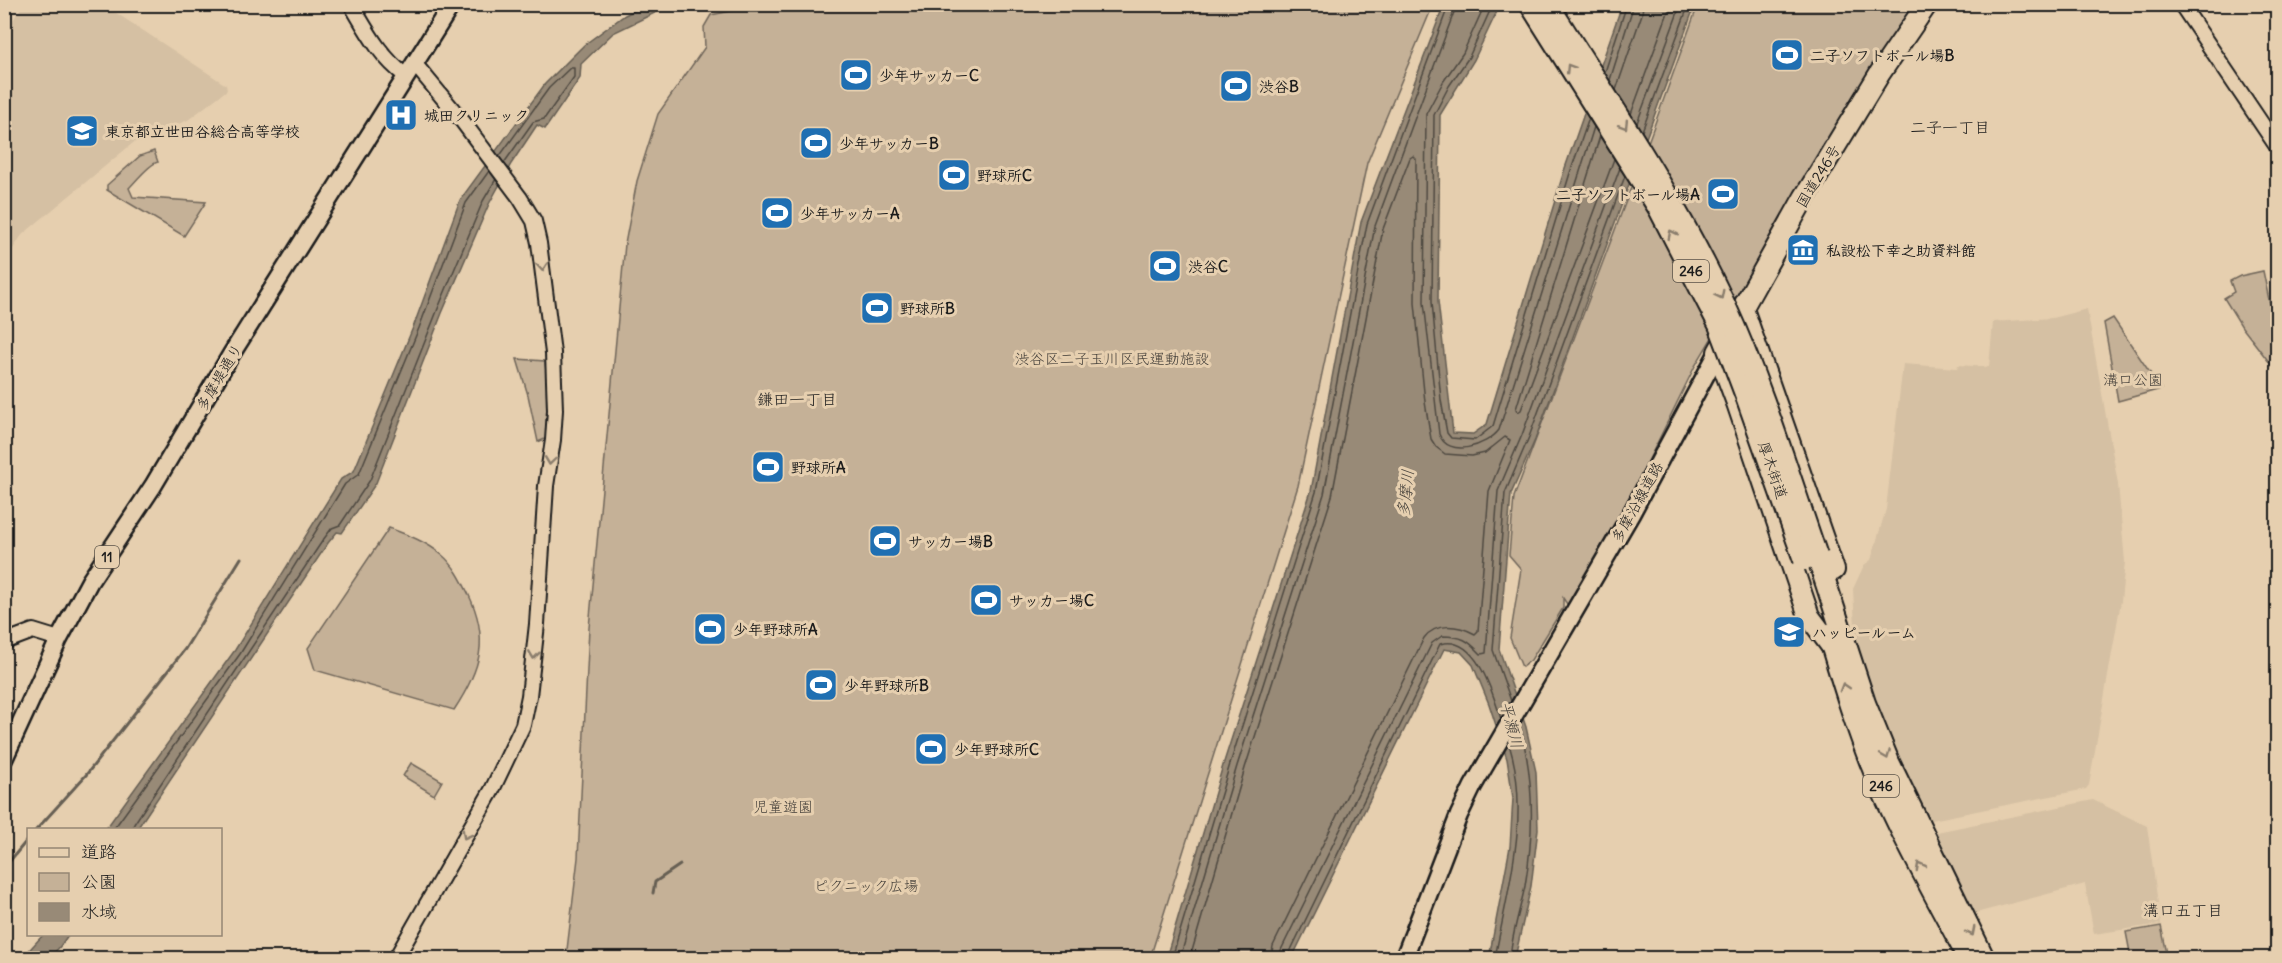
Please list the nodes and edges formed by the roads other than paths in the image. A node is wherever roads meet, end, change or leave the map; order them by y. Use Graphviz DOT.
graph roads {
  1 [pos="351,4"];
  2 [pos="452,4"];
  3 [pos="1530,4"];
  4 [pos="1548,4"];
  5 [pos="1927,4"];
  6 [pos="2181,4"];
  7 [pos="410,70"];
  8 [pos="2277,148"];
  9 [pos="1743,309"];
  10 [pos="1718,352"];
  11 [pos="1811,558"];
  12 [pos="59,639"];
  13 [pos="4,642"];
  14 [pos="1839,644"];
  15 [pos="4,759"];
  16 [pos="396,958"];
  17 [pos="1404,958"];
  18 [pos="1968,958"];
  19 [pos="1984,958"];
  1 -- 7 [label="street"];
  2 -- 7 [label="main road, 多摩堤通り / 11"];
  11 -- 3 [label="highway, 厚木街道 / 246, one-way, bridge"];
  4 -- 11 [label="highway, 厚木街道 / 246, one-way, bridge"];
  5 -- 9 [label="highway, 国道246号"];
  6 -- 8 [label="street"];
  7 -- 12 [label="main road, 多摩堤通り / 11"];
  7 -- 16 [label="street, one-way"];
  9 -- 10 [label="highway, 国道246号"];
  9 -- 14 [label="highway, 246"];
  10 -- 14 [label="highway, 246"];
  10 -- 17 [label="main road, 多摩沿線道路"];
  11 -- 14 [label="highway, 厚木街道 / 246"];
  12 -- 13 [label="street"];
  12 -- 15 [label="main road, 多摩堤通り / 11"];
  18 -- 14 [label="highway, 厚木街道 / 246, one-way"];
  14 -- 19 [label="highway, 厚木街道 / 246, one-way"];
}
